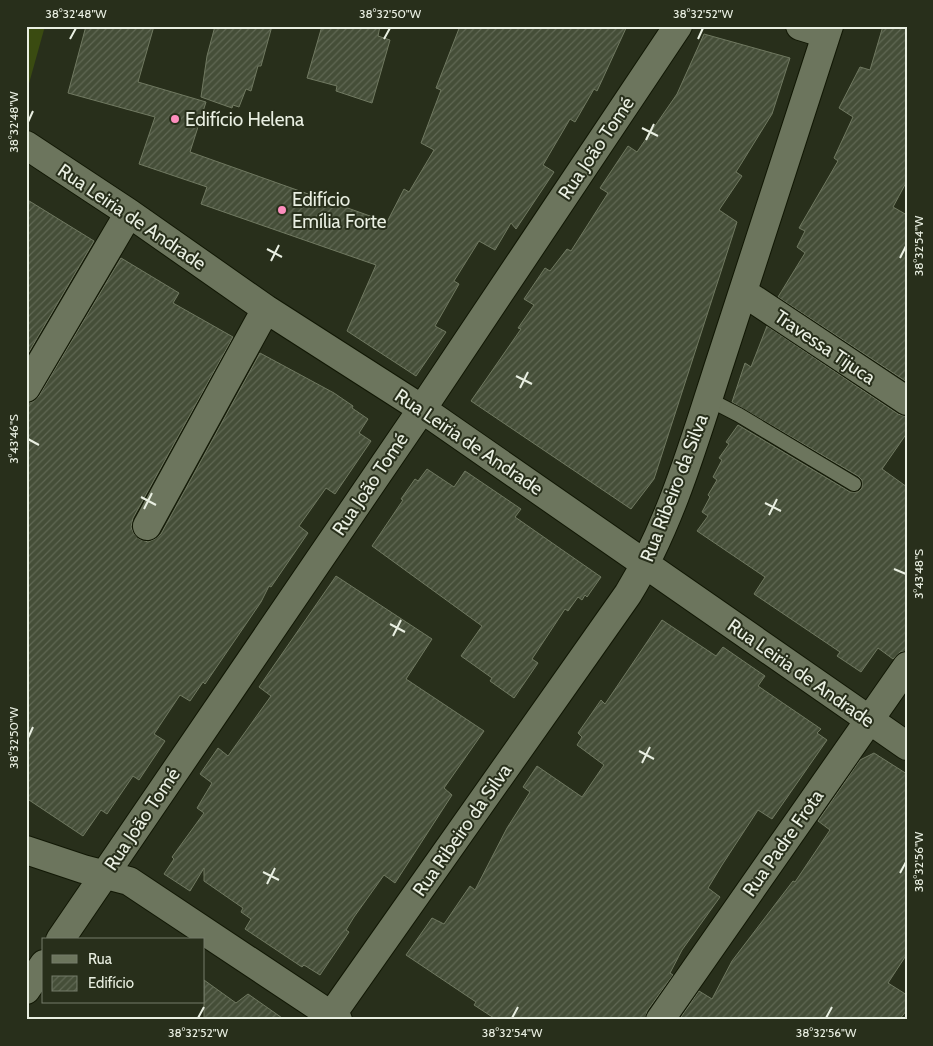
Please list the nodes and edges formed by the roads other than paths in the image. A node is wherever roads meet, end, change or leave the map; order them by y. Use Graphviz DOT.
graph roads {
  1 [pos="678,26"];
  2 [pos="800,26"];
  3 [pos="827,30"];
  4 [pos="26,145"];
  5 [pos="129,213"];
  6 [pos="743,292"];
  7 [pos="266,309"];
  8 [pos="26,388"];
  9 [pos="708,399"];
  10 [pos="907,401"];
  11 [pos="422,409"];
  12 [pos="854,484"];
  13 [pos="147,526"];
  14 [pos="646,566"];
  15 [pos="907,666"];
  16 [pos="868,720"];
  17 [pos="907,746"];
  18 [pos="26,850"];
  19 [pos="104,874"];
  20 [pos="61,938"];
  21 [pos="42,967"];
  22 [pos="26,990"];
  23 [pos="332,1018"];
  24 [pos="660,1020"];
  1 -- 11 [label="street, Rua João Tomé"];
  2 -- 3 [label="street"];
  3 -- 6 [label="street, Rua Ribeiro da Silva"];
  4 -- 5 [label="street, Rua Leiria de Andrade"];
  5 -- 7 [label="street, Rua Leiria de Andrade"];
  5 -- 8 [label="street"];
  6 -- 9 [label="street, Rua Ribeiro da Silva"];
  6 -- 10 [label="street, Travessa Tijuca"];
  7 -- 11 [label="street, Rua Leiria de Andrade"];
  7 -- 13 [label="street"];
  9 -- 12 [label="lane"];
  9 -- 14 [label="street, Rua Ribeiro da Silva"];
  11 -- 14 [label="street, Rua Leiria de Andrade"];
  11 -- 19 [label="street, Rua João Tomé"];
  14 -- 16 [label="street, Rua Leiria de Andrade"];
  14 -- 23 [label="street, Rua Ribeiro da Silva"];
  15 -- 16 [label="street, Rua Padre Frota"];
  16 -- 17 [label="street, Rua Leiria de Andrade"];
  16 -- 24 [label="street, Rua Padre Frota"];
  18 -- 19 [label="street"];
  19 -- 20 [label="street, Rua João Tomé"];
  19 -- 23 [label="street"];
  21 -- 22 [label="street"];
}
